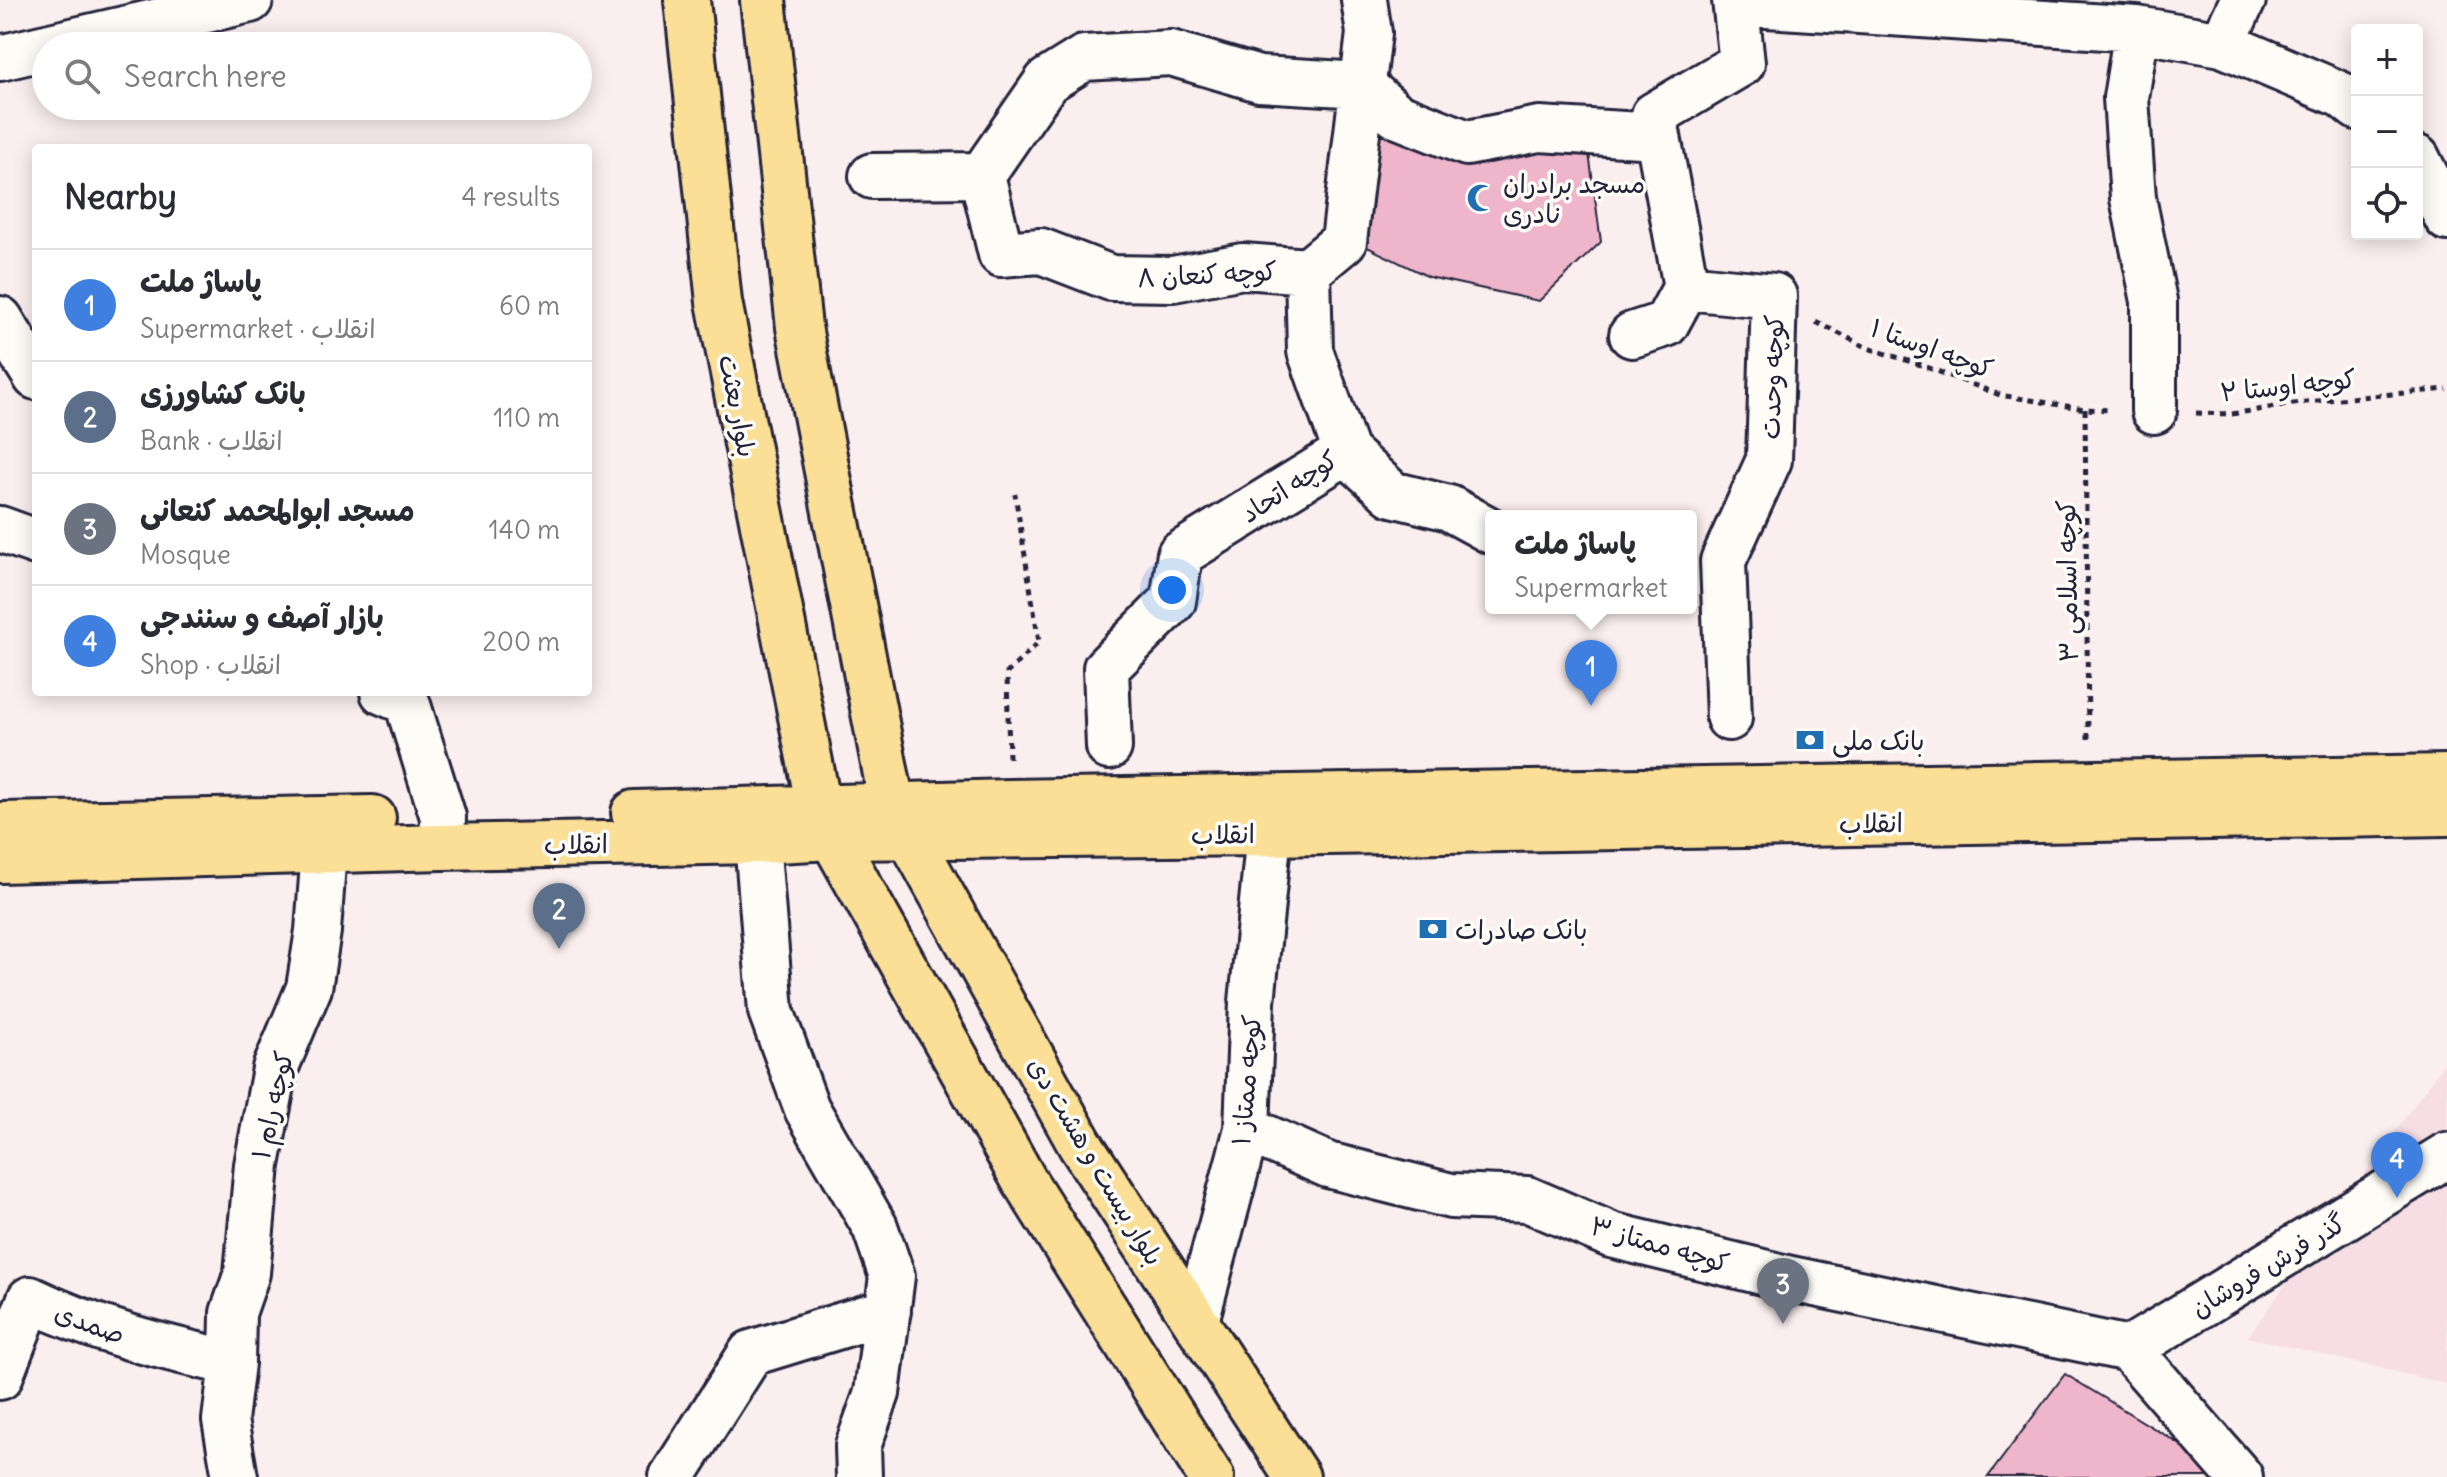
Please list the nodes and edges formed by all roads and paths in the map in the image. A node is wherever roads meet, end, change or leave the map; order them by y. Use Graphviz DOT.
graph roads {
  1 [pos="250,0"];
  2 [pos="687,0"];
  3 [pos="763,0"];
  4 [pos="1364,0"];
  5 [pos="2243,0"];
  6 [pos="1735,2"];
  7 [pos="2137,29"];
  8 [pos="109,32"];
  9 [pos="2222,44"];
  10 [pos="32,50"];
  11 [pos="0,58"];
  12 [pos="1362,85"];
  13 [pos="2351,102"];
  14 [pos="1658,136"];
  15 [pos="2422,168"];
  16 [pos="982,175"];
  17 [pos="872,176"];
  18 [pos="2447,218"];
  19 [pos="1308,271"];
  20 [pos="1686,287"];
  21 [pos="1774,296"];
  22 [pos="0,319"];
  23 [pos="1632,335"];
  24 [pos="32,371"];
  25 [pos="2447,389"];
  26 [pos="2085,409"];
  27 [pos="2154,411"];
  28 [pos="1346,452"];
  29 [pos="1015,494"];
  30 [pos="1485,528"];
  31 [pos="0,529"];
  32 [pos="32,541"];
  33 [pos="1707,560"];
  34 [pos="393,696"];
  35 [pos="1729,718"];
  36 [pos="1109,747"];
  37 [pos="2088,753"];
  38 [pos="1009,763"];
  39 [pos="2447,777"];
  40 [pos="2447,813"];
  41 [pos="901,820"];
  42 [pos="826,822"];
  43 [pos="0,825"];
  44 [pos="442,832"];
  45 [pos="1269,833"];
  46 [pos="757,841"];
  47 [pos="324,850"];
  48 [pos="0,860"];
  49 [pos="1247,1129"];
  50 [pos="2447,1155"];
  51 [pos="888,1311"];
  52 [pos="1196,1321"];
  53 [pos="2129,1349"];
  54 [pos="232,1363"];
  55 [pos="0,1377"];
  56 [pos="235,1477"];
  57 [pos="672,1477"];
  58 [pos="859,1477"];
  59 [pos="1211,1477"];
  60 [pos="1297,1477"];
  61 [pos="2240,1477"];
  1 -- 8 [label="street"];
  2 -- 42 [label="main road, بلوار بعثت"];
  3 -- 41 [label="main road"];
  4 -- 12 [label="street"];
  5 -- 9 [label="street"];
  6 -- 7 [label="street"];
  6 -- 14 [label="street"];
  7 -- 9 [label="street"];
  7 -- 27 [label="street"];
  9 -- 13 [label="street"];
  10 -- 11 [label="street"];
  12 -- 14 [label="street"];
  12 -- 16 [label="street"];
  12 -- 19 [label="street"];
  14 -- 20 [label="street"];
  15 -- 18 [label="street"];
  16 -- 17 [label="street"];
  16 -- 19 [label="street, کوچه کنعان ۸"];
  19 -- 28 [label="street, کوچه اتحاد"];
  20 -- 21 [label="street, کوچه وحدت"];
  20 -- 23 [label="street"];
  21 -- 26 [label="path, کوچه اوستا ۱"];
  21 -- 33 [label="street, کوچه وحدت"];
  22 -- 24 [label="street"];
  25 -- 27 [label="path, کوچه اوستا ۲"];
  26 -- 27 [label="path, کوچه اوستا ۲"];
  26 -- 37 [label="path, کوچه اسلامی ۳"];
  28 -- 30 [label="street"];
  28 -- 36 [label="street, کوچه اتحاد"];
  29 -- 38 [label="path"];
  31 -- 32 [label="street"];
  33 -- 35 [label="street, کوچه وحدت"];
  34 -- 44 [label="street"];
  39 -- 41 [label="main road, انقلاب"];
  40 -- 45 [label="main road, انقلاب"];
  41 -- 42 [label="main road, انقلاب"];
  41 -- 45 [label="main road, انقلاب"];
  41 -- 52 [label="main road, بلوار بیست و هشت دی"];
  42 -- 44 [label="main road, انقلاب"];
  42 -- 46 [label="main road, انقلاب"];
  42 -- 59 [label="main road"];
  43 -- 44 [label="main road, انقلاب"];
  44 -- 46 [label="main road, انقلاب"];
  44 -- 47 [label="main road, انقلاب"];
  45 -- 49 [label="street, کوچه ممتاز ۱"];
  46 -- 51 [label="street"];
  47 -- 48 [label="main road, انقلاب"];
  47 -- 54 [label="street, کوچه رام ۱"];
  49 -- 52 [label="street, کوچه ممتاز ۱"];
  49 -- 53 [label="street, کوچه ممتاز ۳"];
  50 -- 53 [label="street, گذر فرش فروشان"];
  51 -- 57 [label="street"];
  51 -- 58 [label="street"];
  52 -- 60 [label="main road, بلوار بیست و هشت دی"];
  53 -- 61 [label="street"];
  54 -- 55 [label="street, صمدی"];
  54 -- 56 [label="street, کوچه رام ۱"];
}
